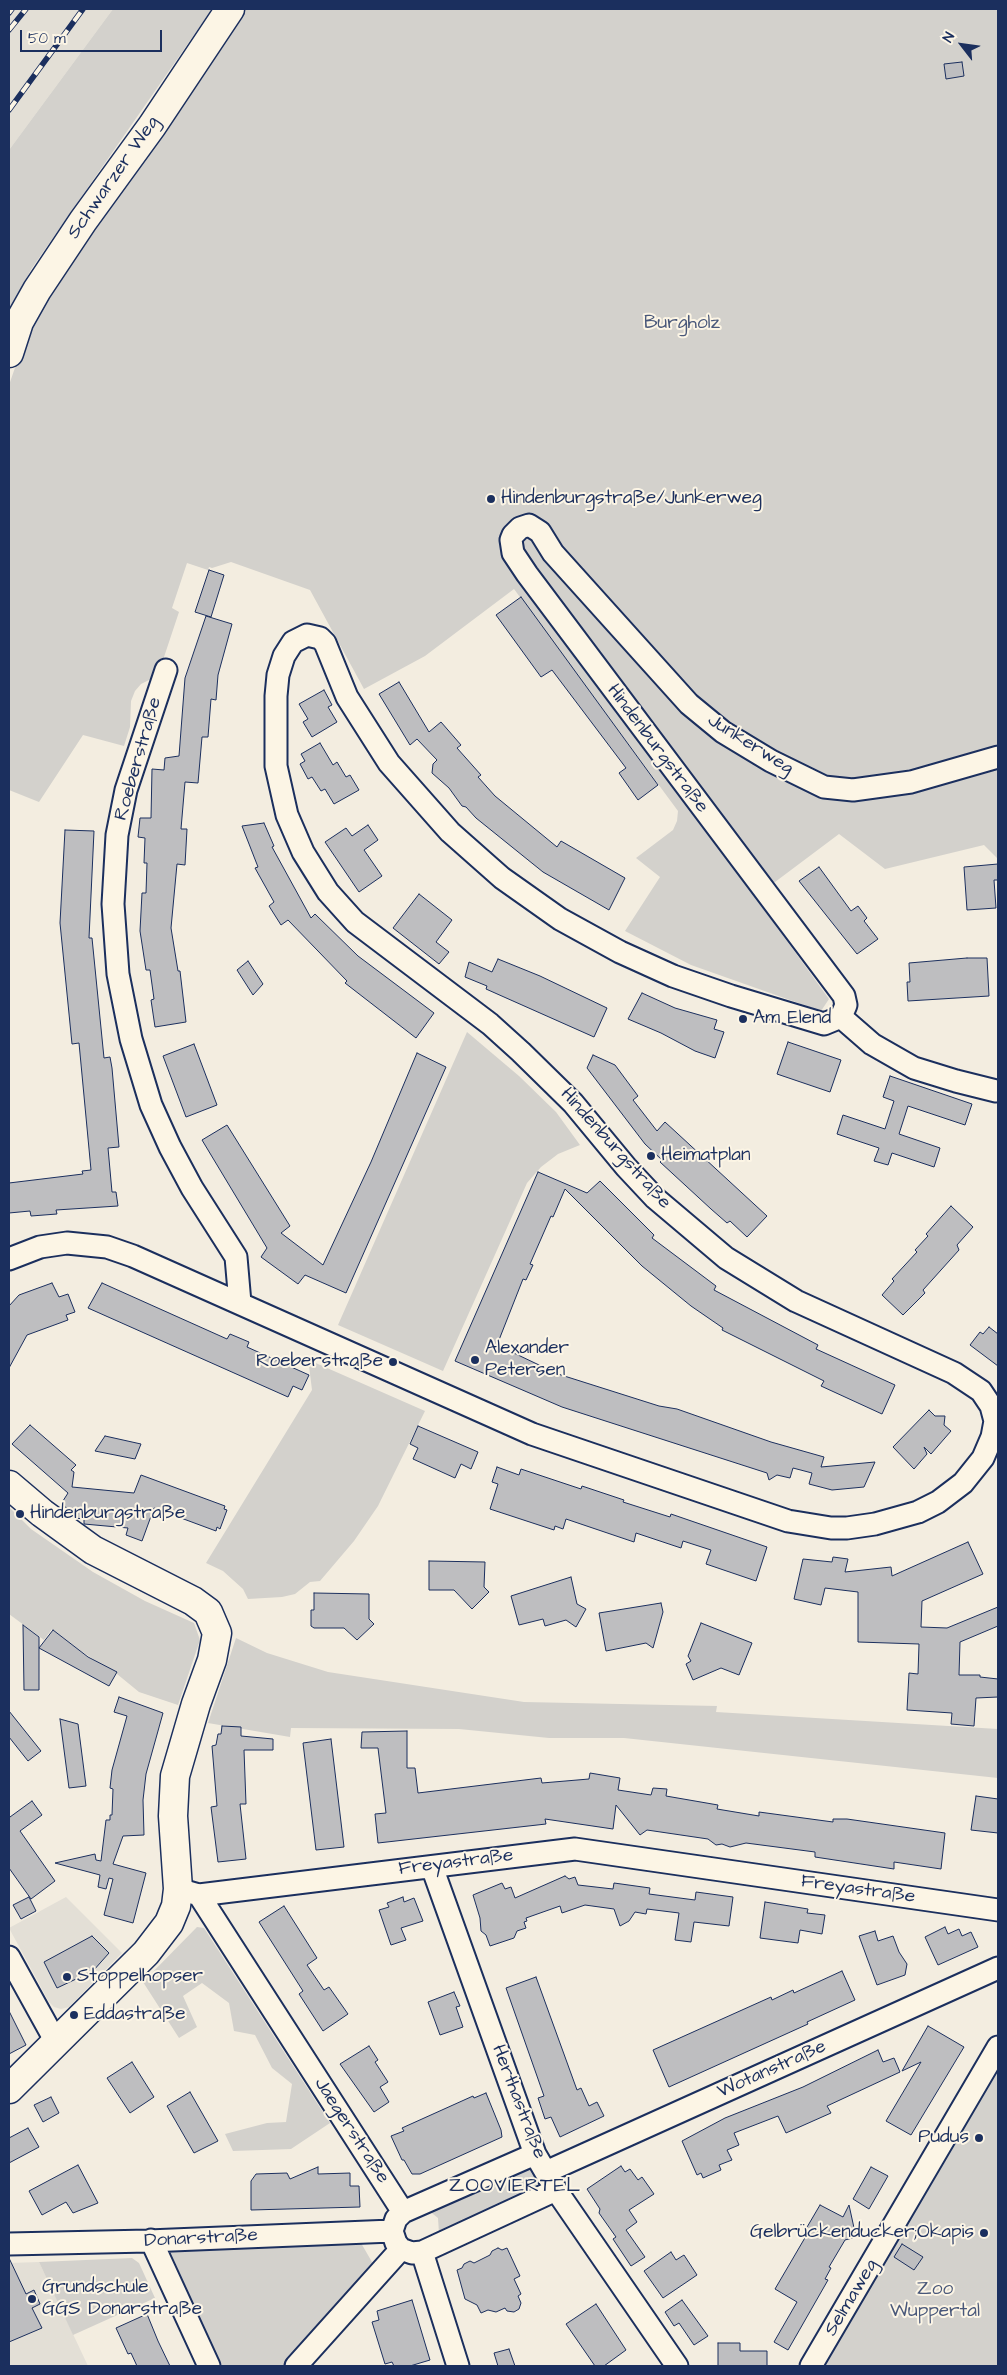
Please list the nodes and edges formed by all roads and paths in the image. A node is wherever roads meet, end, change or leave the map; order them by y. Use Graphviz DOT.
graph roads {
  1 [pos="230,9"];
  2 [pos="9,353"];
  3 [pos="520,528"];
  4 [pos="166,670"];
  5 [pos="998,757"];
  6 [pos="840,1017"];
  7 [pos="996,1091"];
  8 [pos="9,1259"];
  9 [pos="240,1303"];
  10 [pos="9,1485"];
  11 [pos="432,1867"];
  12 [pos="189,1892"];
  13 [pos="998,1910"];
  14 [pos="9,1957"];
  15 [pos="998,1968"];
  16 [pos="56,2042"];
  17 [pos="998,2047"];
  18 [pos="9,2089"];
  19 [pos="546,2172"];
  20 [pos="403,2212"];
  21 [pos="151,2240"];
  22 [pos="9,2244"];
  23 [pos="405,2244"];
  24 [pos="209,2366"];
  25 [pos="296,2366"];
  26 [pos="458,2366"];
  27 [pos="677,2366"];
  28 [pos="811,2366"];
  1 -- 2 [label="street, Schwarzer Weg"];
  3 -- 5 [label="street, Junkerweg"];
  3 -- 6 [label="street, Hindenburgstraße"];
  4 -- 9 [label="street, Roeberstraße"];
  6 -- 7 [label="street"];
  6 -- 9 [label="street, Hindenburgstraße"];
  8 -- 9 [label="street, Hindenburgstraße"];
  10 -- 12 [label="street"];
  11 -- 12 [label="street, Freyastraße"];
  11 -- 13 [label="street, Freyastraße"];
  11 -- 19 [label="street, Herthastraße"];
  12 -- 16 [label="street"];
  12 -- 20 [label="street, Jaegerstraße"];
  14 -- 16 [label="street"];
  15 -- 19 [label="street, Wotanstraße"];
  16 -- 18 [label="street"];
  17 -- 28 [label="street, Selmaweg"];
  19 -- 20 [label="street, Wotanstraße"];
  19 -- 23 [label="street, Wotanstraße"];
  19 -- 27 [label="street, Herthastraße"];
  20 -- 23 [label="street"];
  21 -- 22 [label="street, Donarstraße"];
  21 -- 23 [label="street, Donarstraße"];
  21 -- 24 [label="street"];
  23 -- 25 [label="street"];
  23 -- 26 [label="street"];
}
